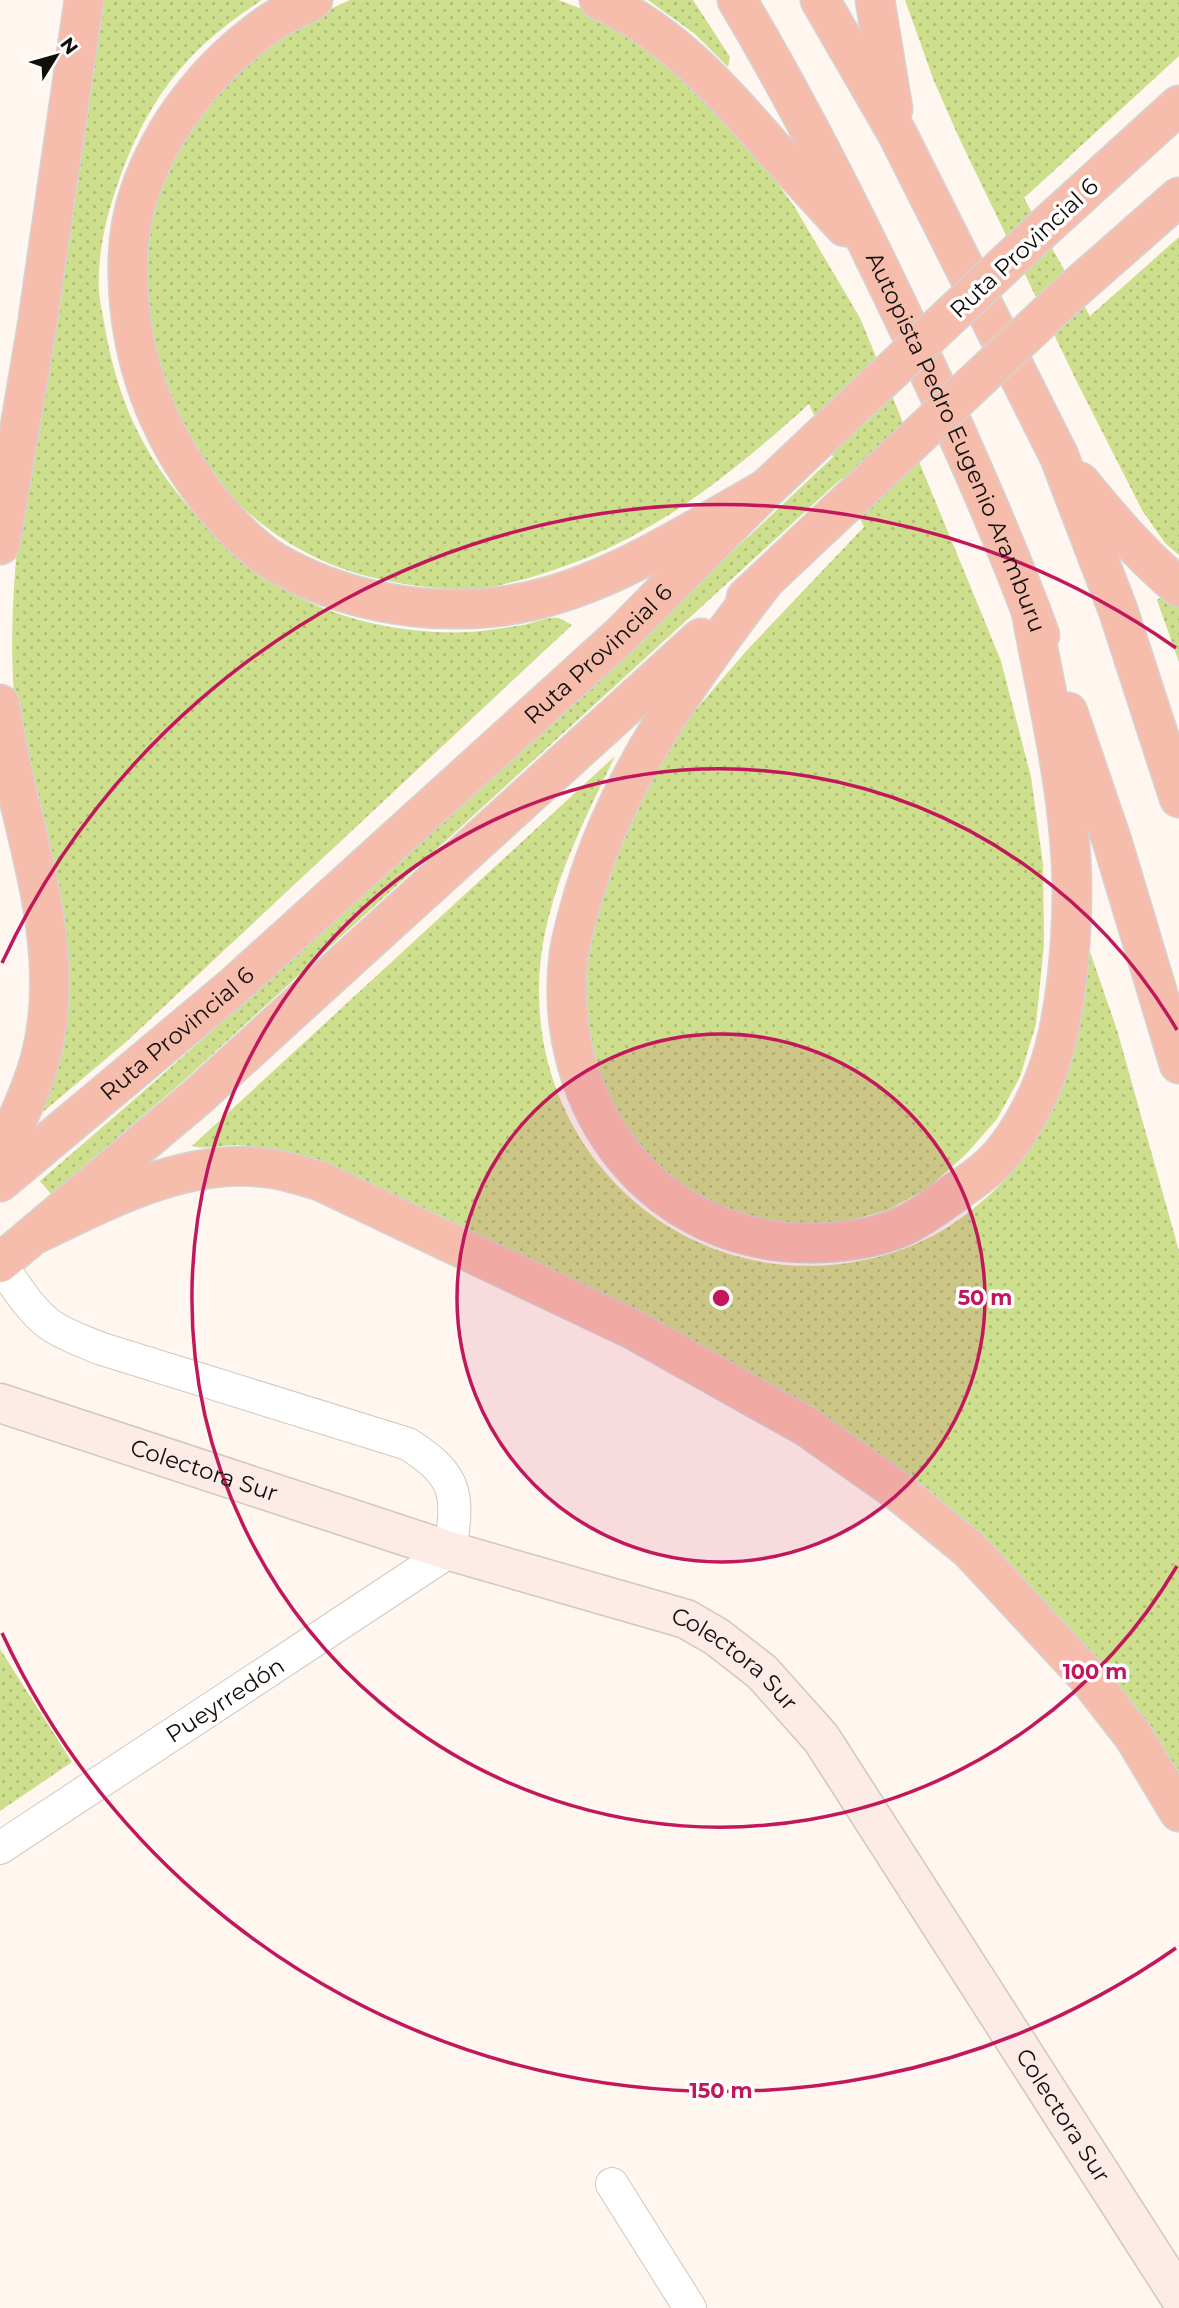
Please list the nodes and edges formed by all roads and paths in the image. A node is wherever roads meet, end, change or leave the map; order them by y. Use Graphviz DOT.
graph roads {
  1 [pos="84,0"];
  2 [pos="313,0"];
  3 [pos="599,0"];
  4 [pos="737,0"];
  5 [pos="820,0"];
  6 [pos="875,0"];
  7 [pos="1179,105"];
  8 [pos="898,135"];
  9 [pos="1179,197"];
  10 [pos="878,265"];
  11 [pos="1059,456"];
  12 [pos="767,488"];
  13 [pos="0,545"];
  14 [pos="765,580"];
  15 [pos="1179,587"];
  16 [pos="1031,611"];
  17 [pos="0,704"];
  18 [pos="1179,798"];
  19 [pos="1179,1065"];
  20 [pos="8,1160"];
  21 [pos="68,1213"];
  22 [pos="0,1264"];
  23 [pos="0,1403"];
  24 [pos="450,1551"];
  25 [pos="1179,1812"];
  26 [pos="0,1848"];
  27 [pos="612,2184"];
  28 [pos="1179,2297"];
  29 [pos="690,2308"];
  1 -- 13 [label="highway"];
  2 -- 12 [label="highway"];
  3 -- 10 [label="highway"];
  4 -- 10 [label="highway, Autopista Pedro Eugenio Aramburu"];
  5 -- 8 [label="highway"];
  6 -- 8 [label="highway"];
  7 -- 12 [label="highway, Ruta Provincial 6, bridge"];
  8 -- 11 [label="highway"];
  9 -- 14 [label="highway, bridge"];
  10 -- 16 [label="highway, Autopista Pedro Eugenio Aramburu"];
  11 -- 15 [label="highway"];
  11 -- 18 [label="highway"];
  12 -- 20 [label="highway, Ruta Provincial 6"];
  14 -- 16 [label="highway"];
  14 -- 21 [label="highway"];
  16 -- 19 [label="highway, Autopista Pedro Eugenio Aramburu"];
  17 -- 20 [label="highway"];
  21 -- 22 [label="highway"];
  21 -- 25 [label="highway"];
  22 -- 24 [label="street"];
  23 -- 24 [label="street, Colectora Sur"];
  24 -- 26 [label="street, Pueyrredón"];
  24 -- 28 [label="street, Colectora Sur"];
  27 -- 29 [label="street"];
}
